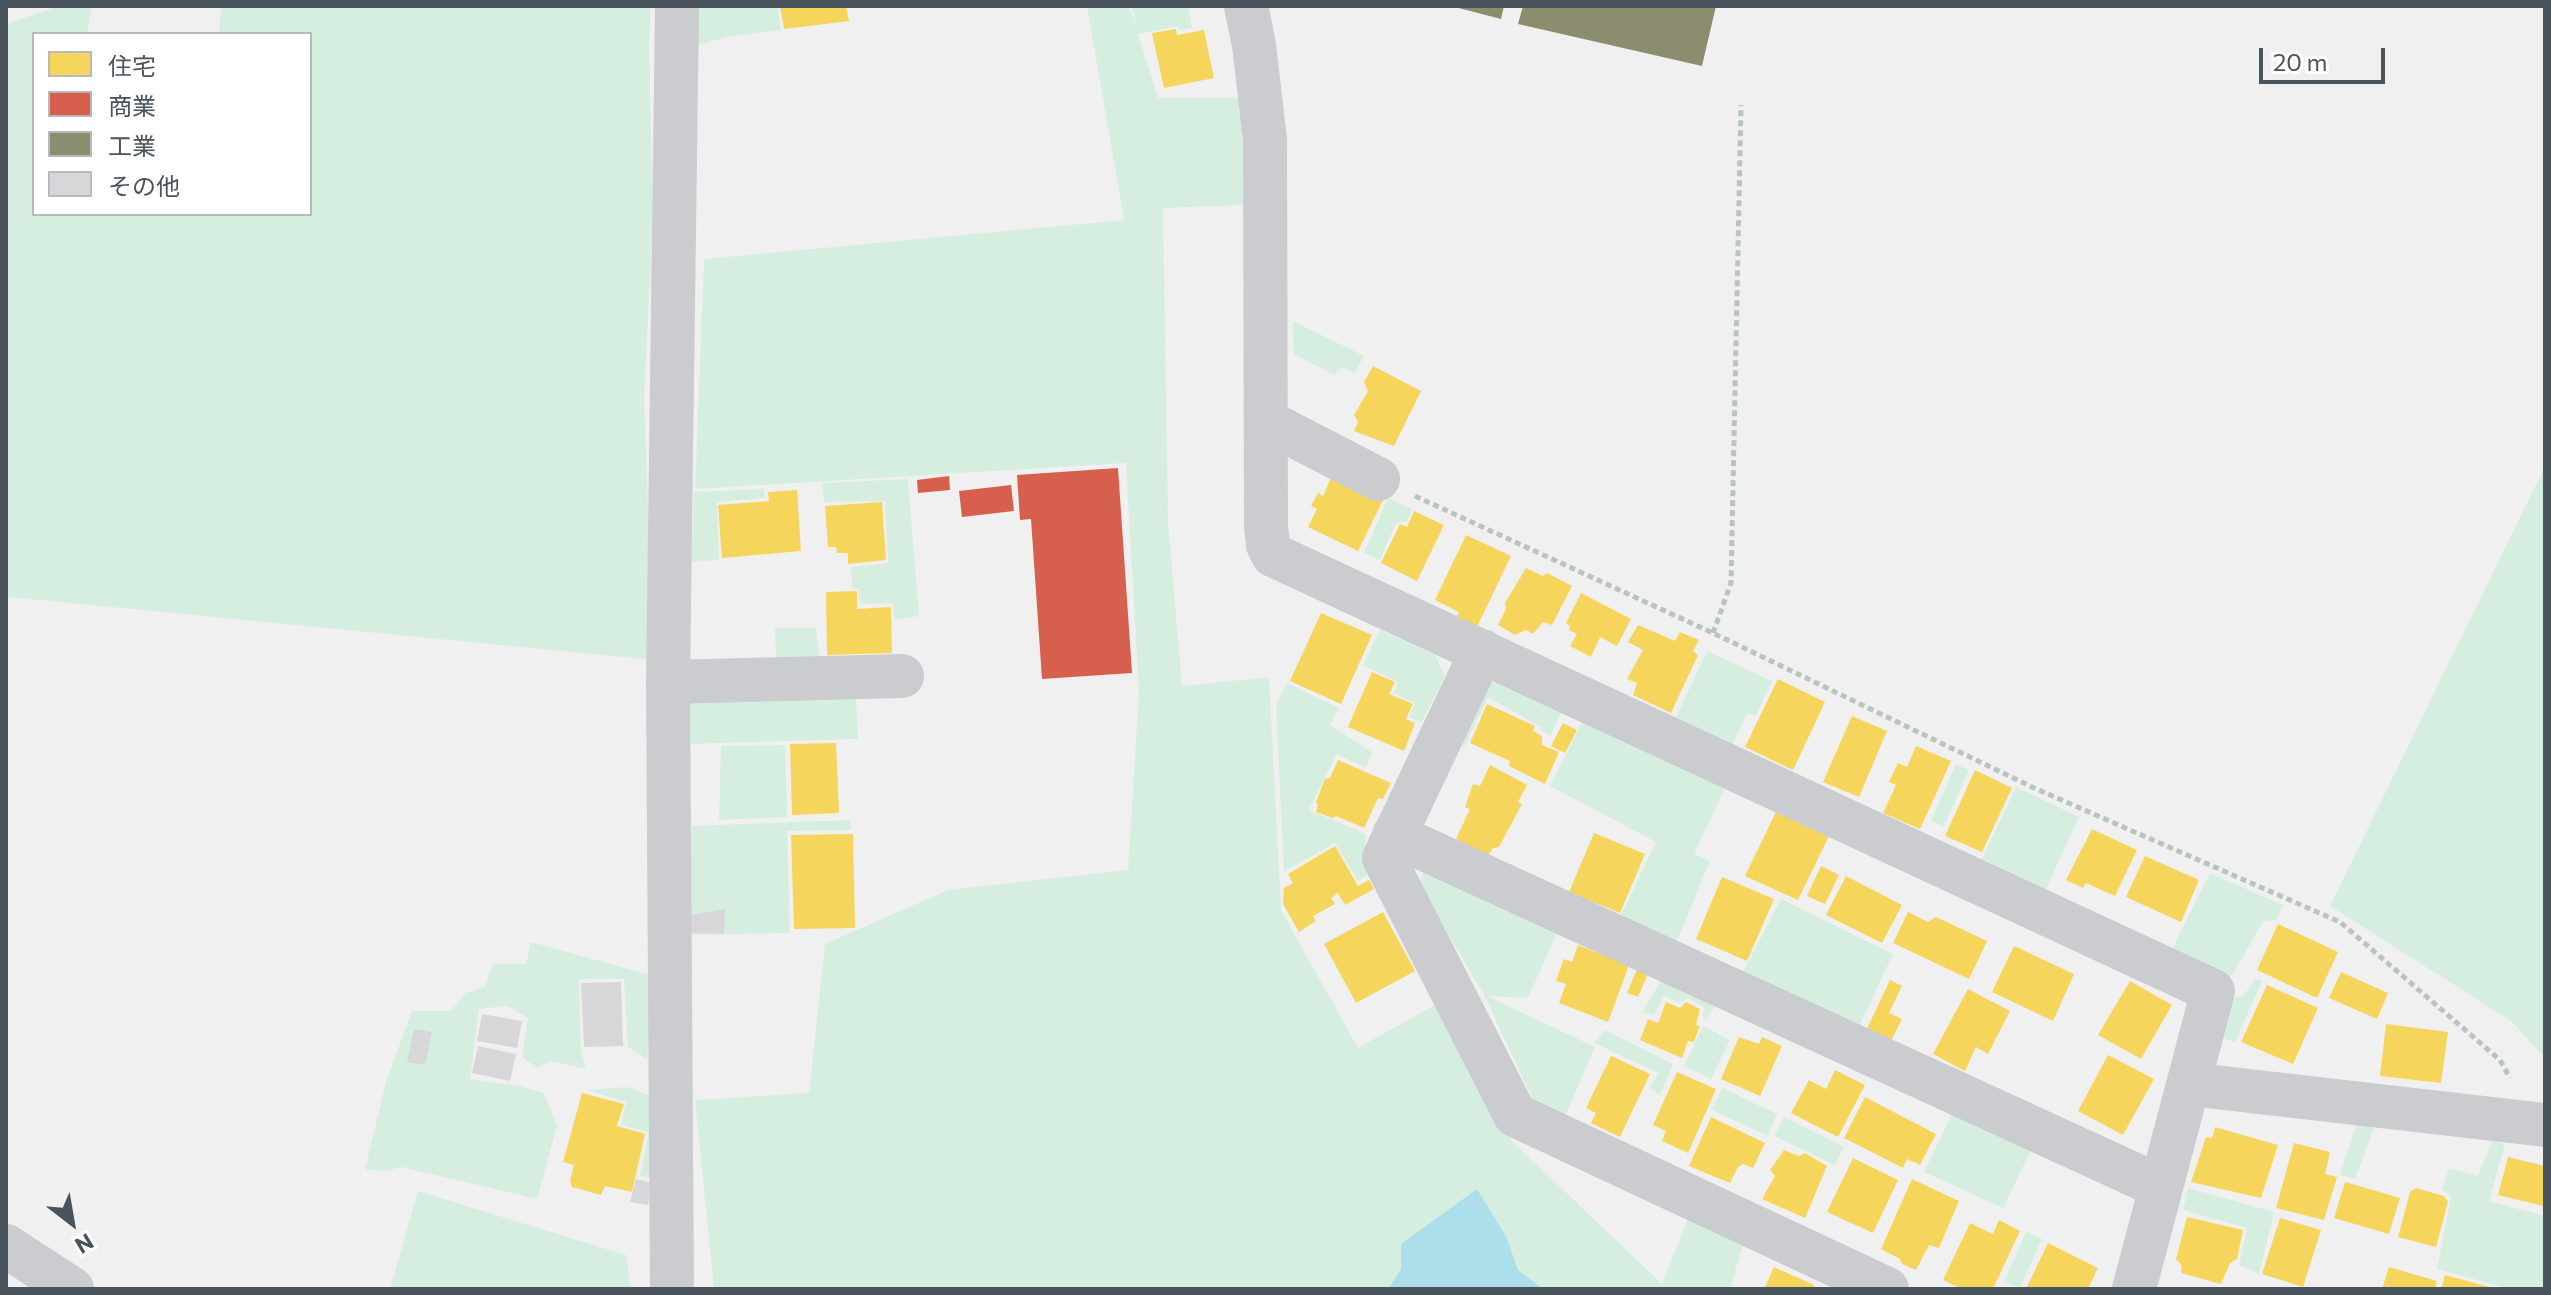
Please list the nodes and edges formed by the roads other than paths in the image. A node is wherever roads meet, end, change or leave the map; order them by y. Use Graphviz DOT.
graph roads {
  1 [pos="677,6"];
  2 [pos="1246,6"];
  3 [pos="1266,421"];
  4 [pos="1378,479"];
  5 [pos="1482,651"];
  6 [pos="902,676"];
  7 [pos="668,682"];
  8 [pos="1394,835"];
  9 [pos="2189,1084"];
  10 [pos="2528,1122"];
  11 [pos="2161,1187"];
  12 [pos="6,1246"];
  13 [pos="2142,1287"];
  14 [pos="72,1289"];
  15 [pos="672,1289"];
  16 [pos="1887,1289"];
  1 -- 7 [label="street"];
  2 -- 3 [label="street"];
  3 -- 4 [label="street"];
  3 -- 5 [label="street"];
  5 -- 8 [label="street"];
  5 -- 9 [label="street"];
  6 -- 7 [label="street"];
  7 -- 15 [label="street"];
  8 -- 11 [label="street"];
  8 -- 16 [label="street"];
  9 -- 10 [label="street"];
  9 -- 11 [label="street"];
  11 -- 13 [label="street"];
  12 -- 14 [label="street"];
}
